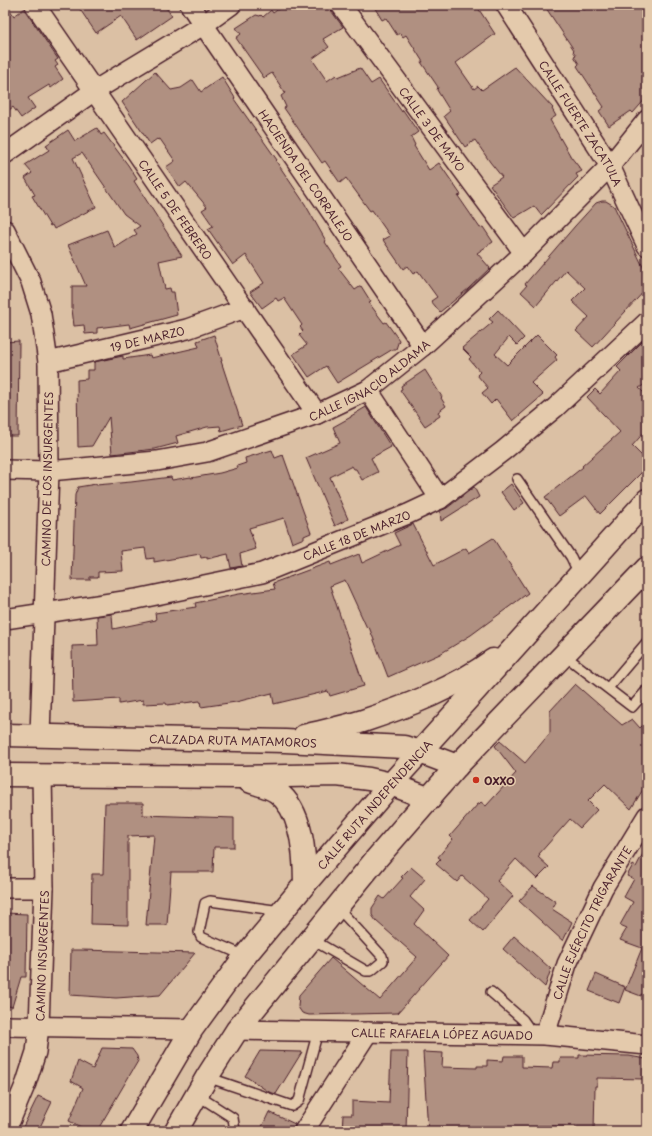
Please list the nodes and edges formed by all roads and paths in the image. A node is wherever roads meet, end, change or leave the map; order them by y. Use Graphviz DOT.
graph roads {
  1 [pos="36,5"];
  2 [pos="190,5"];
  3 [pos="231,5"];
  4 [pos="341,5"];
  5 [pos="506,5"];
  6 [pos="203,25"];
  7 [pos="94,92"];
  8 [pos="647,120"];
  9 [pos="5,154"];
  10 [pos="610,166"];
  11 [pos="5,230"];
  12 [pos="647,246"];
  13 [pos="524,253"];
  14 [pos="245,308"];
  15 [pos="647,322"];
  16 [pos="423,346"];
  17 [pos="48,362"];
  18 [pos="368,390"];
  19 [pos="317,414"];
  20 [pos="5,470"];
  21 [pos="49,471"];
  22 [pos="517,479"];
  23 [pos="440,499"];
  24 [pos="647,500"];
  25 [pos="647,568"];
  26 [pos="580,575"];
  27 [pos="43,613"];
  28 [pos="5,619"];
  29 [pos="526,635"];
  30 [pos="647,642"];
  31 [pos="564,655"];
  32 [pos="608,688"];
  33 [pos="647,690"];
  34 [pos="5,735"];
  35 [pos="40,735"];
  36 [pos="285,741"];
  37 [pos="420,752"];
  38 [pos="458,766"];
  39 [pos="5,775"];
  40 [pos="42,776"];
  41 [pos="240,777"];
  42 [pos="391,784"];
  43 [pos="430,799"];
  44 [pos="647,816"];
  45 [pos="305,884"];
  46 [pos="5,888"];
  47 [pos="44,888"];
  48 [pos="337,907"];
  49 [pos="283,911"];
  50 [pos="311,939"];
  51 [pos="245,956"];
  52 [pos="491,992"];
  53 [pos="5,1026"];
  54 [pos="39,1026"];
  55 [pos="192,1029"];
  56 [pos="237,1030"];
  57 [pos="318,1031"];
  58 [pos="368,1032"];
  59 [pos="539,1035"];
  60 [pos="647,1045"];
  61 [pos="202,1086"];
  62 [pos="6,1131"];
  63 [pos="132,1131"];
  64 [pos="176,1131"];
  65 [pos="236,1131"];
  66 [pos="304,1131"];
  1 -- 7 [label="street, CALLE 5 DE FEBRERO"];
  2 -- 6 [label="street, HACIENDA DEL CORRALEJO"];
  3 -- 6 [label="street"];
  4 -- 13 [label="street, CALLE 3 DE MAYO"];
  5 -- 10 [label="street, CALLE FUERTE ZACATULA"];
  6 -- 7 [label="street"];
  6 -- 16 [label="street, HACIENDA DEL CORRALEJO"];
  7 -- 9 [label="street"];
  7 -- 14 [label="street, CALLE 5 DE FEBRERO"];
  8 -- 10 [label="street, CALLE IGNACIO ALDAMA"];
  10 -- 12 [label="street, CALLE FUERTE ZACATULA"];
  10 -- 13 [label="street, CALLE IGNACIO ALDAMA"];
  11 -- 17 [label="street, CAMINO DE LOS INSURGENTES"];
  13 -- 16 [label="street, CALLE IGNACIO ALDAMA"];
  14 -- 17 [label="street, 19 DE MARZO"];
  14 -- 19 [label="street, CALLE 5 DE FEBRERO"];
  15 -- 23 [label="street, CALLE 18 DE MARZO"];
  16 -- 18 [label="street, CALLE IGNACIO ALDAMA"];
  17 -- 21 [label="street, CAMINO DE LOS INSURGENTES"];
  18 -- 19 [label="street, CALLE IGNACIO ALDAMA"];
  18 -- 23 [label="street"];
  19 -- 21 [label="street, CALLE IGNACIO ALDAMA"];
  20 -- 21 [label="street, CALLE IGNACIO ALDAMA"];
  21 -- 27 [label="street, CAMINO DE LOS INSURGENTES"];
  22 -- 26 [label="lane"];
  23 -- 27 [label="street, CALLE 18 DE MARZO"];
  24 -- 26 [label="main road, CALLE RUTA INDEPENDENCIA"];
  25 -- 31 [label="main road"];
  26 -- 29 [label="main road, CALLE RUTA INDEPENDENCIA"];
  27 -- 28 [label="street, CALLE 18 DE MARZO"];
  27 -- 35 [label="street, CAMINO DE LOS INSURGENTES"];
  29 -- 36 [label="main road"];
  29 -- 37 [label="main road, CALLE RUTA INDEPENDENCIA"];
  30 -- 32 [label="lane"];
  31 -- 32 [label="lane"];
  31 -- 38 [label="main road"];
  32 -- 33 [label="lane"];
  34 -- 35 [label="main road, CALZADA RUTA MATAMOROS"];
  35 -- 36 [label="main road, CALZADA RUTA MATAMOROS"];
  36 -- 37 [label="main road, CALZADA RUTA MATAMOROS"];
  37 -- 38 [label="main road, CALZADA RUTA MATAMOROS"];
  37 -- 42 [label="main road, CALLE RUTA INDEPENDENCIA"];
  38 -- 43 [label="main road"];
  39 -- 40 [label="main road"];
  40 -- 41 [label="main road"];
  40 -- 47 [label="street, CAMINO INSURGENTES"];
  41 -- 42 [label="main road"];
  41 -- 45 [label="main road"];
  42 -- 43 [label="main road"];
  42 -- 45 [label="main road, CALLE RUTA INDEPENDENCIA"];
  43 -- 48 [label="main road"];
  44 -- 59 [label="street, CALLE EJÉRCITO TRIGARANTE"];
  45 -- 49 [label="main road, CALLE RUTA INDEPENDENCIA"];
  46 -- 47 [label="street"];
  47 -- 54 [label="street, CAMINO INSURGENTES"];
  48 -- 50 [label="main road"];
  48 -- 50 [label="lane"];
  49 -- 51 [label="main road, CALLE RUTA INDEPENDENCIA"];
  49 -- 51 [label="lane"];
  50 -- 56 [label="main road"];
  51 -- 55 [label="main road, CALLE RUTA INDEPENDENCIA"];
  52 -- 59 [label="lane"];
  53 -- 54 [label="street"];
  54 -- 55 [label="street"];
  54 -- 62 [label="street, CAMINO INSURGENTES"];
  55 -- 63 [label="main road, CALLE RUTA INDEPENDENCIA"];
  56 -- 57 [label="street, CALLE RAFAELA LÓPEZ AGUADO"];
  56 -- 61 [label="main road"];
  57 -- 58 [label="street, CALLE RAFAELA LÓPEZ AGUADO"];
  57 -- 61 [label="lane"];
  58 -- 59 [label="street, CALLE RAFAELA LÓPEZ AGUADO"];
  58 -- 66 [label="street"];
  59 -- 60 [label="street, CALLE RAFAELA LÓPEZ AGUADO"];
  61 -- 64 [label="main road"];
  61 -- 65 [label="lane"];
}
